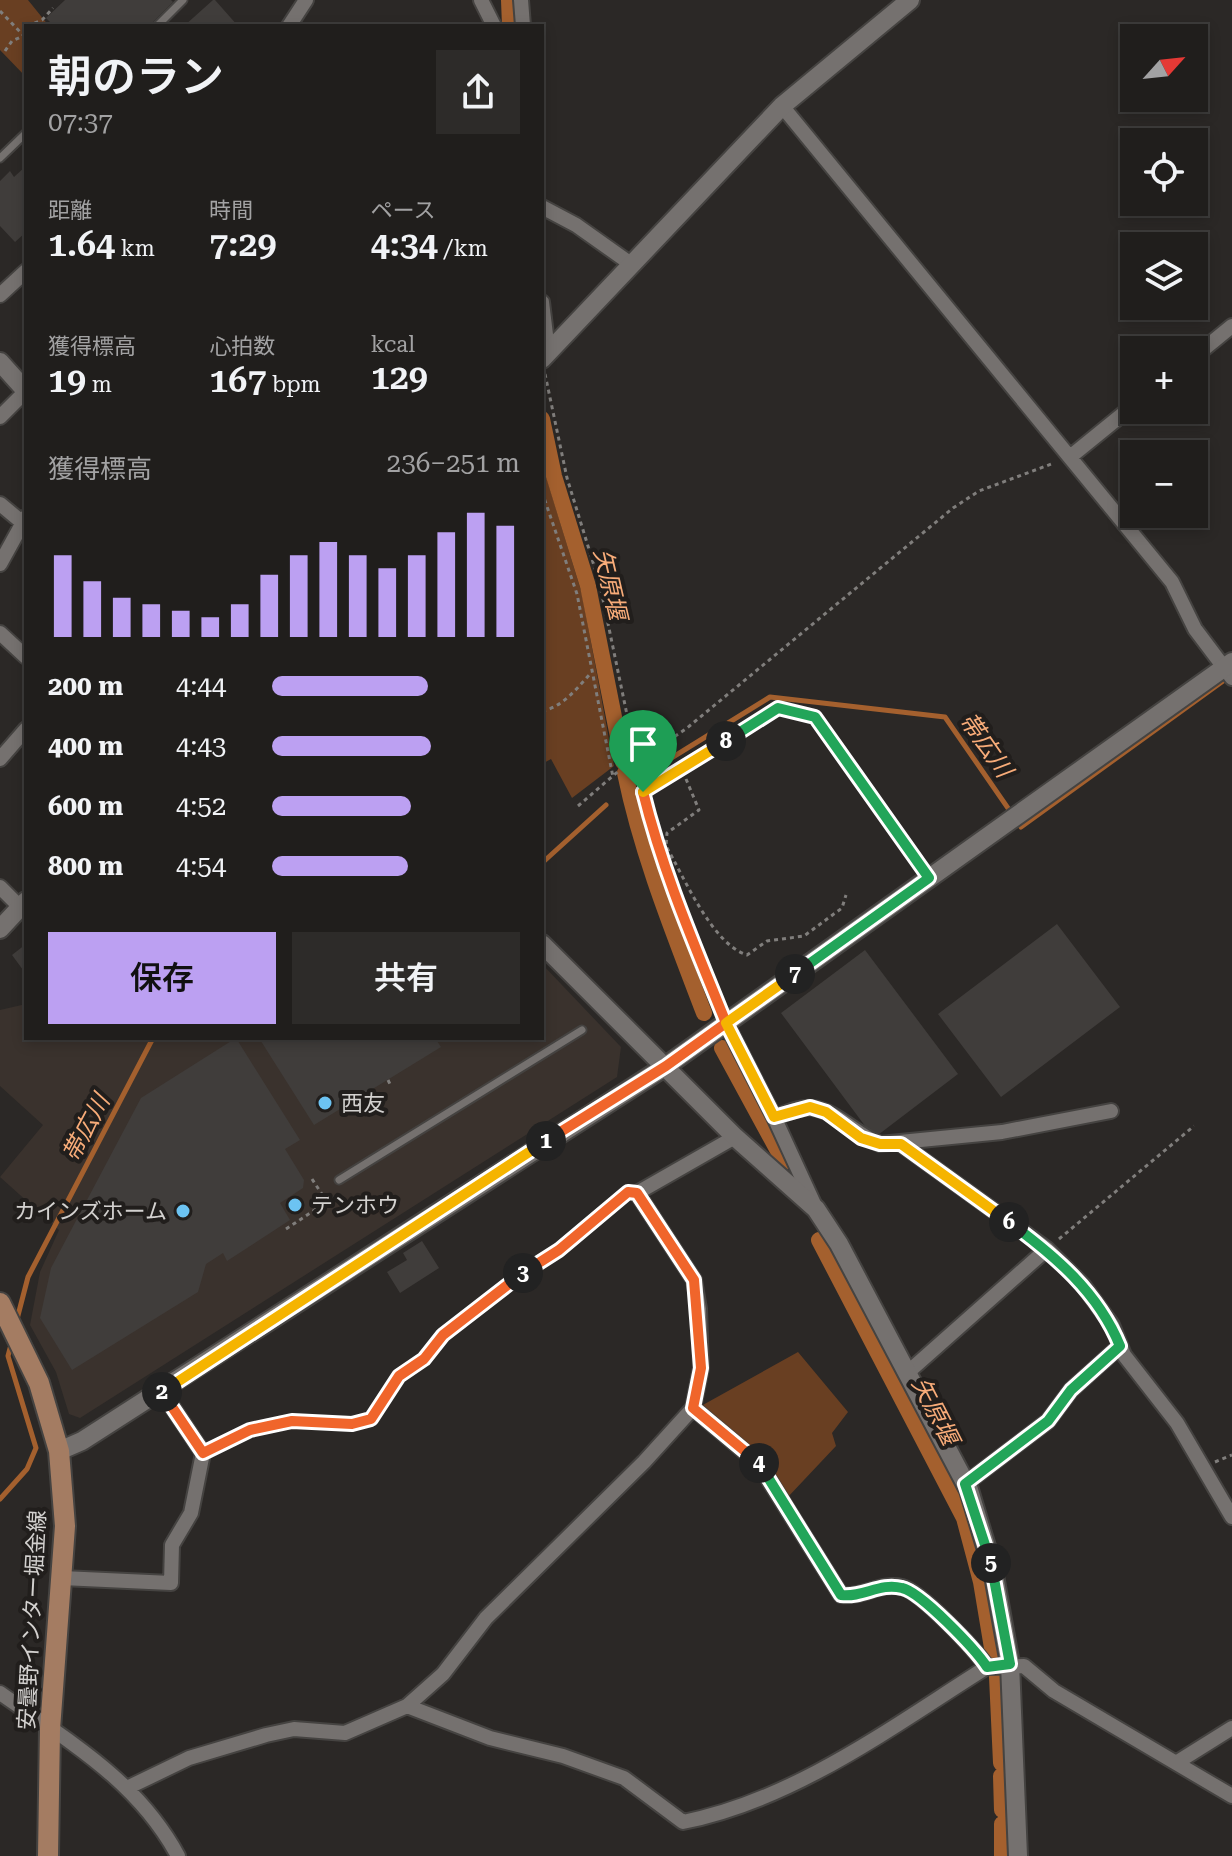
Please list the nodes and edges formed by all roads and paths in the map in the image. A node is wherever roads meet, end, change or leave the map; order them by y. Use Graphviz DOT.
graph roads {
  1 [pos="183,0"];
  2 [pos="306,0"];
  3 [pos="481,0"];
  4 [pos="521,0"];
  5 [pos="910,0"];
  6 [pos="53,8"];
  7 [pos="0,11"];
  8 [pos="31,24"];
  9 [pos="159,24"];
  10 [pos="290,24"];
  11 [pos="493,24"];
  12 [pos="523,24"];
  13 [pos="24,37"];
  14 [pos="5,51"];
  15 [pos="782,106"];
  16 [pos="24,135"];
  17 [pos="0,158"];
  18 [pos="544,208"];
  19 [pos="631,264"];
  20 [pos="24,273"];
  21 [pos="0,295"];
  22 [pos="1232,326"];
  23 [pos="1208,346"];
  24 [pos="544,358"];
  25 [pos="1,365"];
  26 [pos="24,389"];
  27 [pos="24,393"];
  28 [pos="1120,416"];
  29 [pos="0,417"];
  30 [pos="1070,457"];
  31 [pos="544,498"];
  32 [pos="0,504"];
  33 [pos="24,520"];
  34 [pos="0,564"];
  35 [pos="0,633"];
  36 [pos="24,655"];
  37 [pos="1229,669"];
  38 [pos="591,673"];
  39 [pos="544,711"];
  40 [pos="24,731"];
  41 [pos="0,759"];
  42 [pos="636,760"];
  43 [pos="681,770"];
  44 [pos="613,777"];
  45 [pos="643,792"];
  46 [pos="578,806"];
  47 [pos="929,878"];
  48 [pos="0,887"];
  49 [pos="846,895"];
  50 [pos="23,904"];
  51 [pos="0,929"];
  52 [pos="544,946"];
  53 [pos="726,1023"];
  54 [pos="582,1030"];
  55 [pos="666,1066"];
  56 [pos="388,1080"];
  57 [pos="391,1086"];
  58 [pos="1111,1111"];
  59 [pos="774,1117"];
  60 [pos="1194,1126"];
  61 [pos="735,1137"];
  62 [pos="901,1144"];
  63 [pos="312,1179"];
  64 [pos="339,1180"];
  65 [pos="637,1193"];
  66 [pos="339,1194"];
  67 [pos="327,1202"];
  68 [pos="816,1209"];
  69 [pos="286,1229"];
  70 [pos="1047,1249"];
  71 [pos="0,1303"];
  72 [pos="1120,1346"];
  73 [pos="906,1374"];
  74 [pos="161,1390"];
  75 [pos="693,1408"];
  76 [pos="59,1451"];
  77 [pos="203,1453"];
  78 [pos="1232,1455"];
  79 [pos="1205,1467"];
  80 [pos="965,1484"];
  81 [pos="1232,1517"];
  82 [pos="62,1578"];
  83 [pos="1010,1664"];
  84 [pos="987,1667"];
  85 [pos="0,1693"];
  86 [pos="407,1706"];
  87 [pos="1232,1728"];
  88 [pos="50,1729"];
  89 [pos="1176,1763"];
  90 [pos="129,1787"];
  91 [pos="1232,1796"];
  92 [pos="48,1856"];
  93 [pos="178,1856"];
  94 [pos="1018,1856"];
  1 -- 9 [label="lane"];
  2 -- 10 [label="street"];
  3 -- 11 [label="street"];
  4 -- 12 [label="street"];
  5 -- 15 [label="street"];
  6 -- 8 [label="path"];
  7 -- 13 [label="path"];
  13 -- 14 [label="path"];
  15 -- 19 [label="street"];
  15 -- 30 [label="street"];
  16 -- 17 [label="lane"];
  18 -- 19 [label="street"];
  19 -- 24 [label="street"];
  20 -- 21 [label="street"];
  22 -- 23 [label="street"];
  24 -- 42 [label="path"];
  25 -- 26 [label="street"];
  27 -- 29 [label="street"];
  28 -- 30 [label="street"];
  30 -- 37 [label="street"];
  30 -- 42 [label="path"];
  31 -- 38 [label="path"];
  32 -- 33 [label="street"];
  33 -- 34 [label="street"];
  35 -- 36 [label="street"];
  37 -- 47 [label="street"];
  38 -- 39 [label="path"];
  38 -- 44 [label="path"];
  40 -- 41 [label="street"];
  42 -- 44 [label="path"];
  42 -- 45 [label="path"];
  43 -- 45 [label="lane"];
  43 -- 47 [label="lane"];
  43 -- 49 [label="path"];
  44 -- 46 [label="path"];
  45 -- 53 [label="path"];
  47 -- 53 [label="street"];
  48 -- 50 [label="street"];
  50 -- 51 [label="street"];
  52 -- 55 [label="street"];
  53 -- 55 [label="street"];
  53 -- 59 [label="street"];
  54 -- 64 [label="lane"];
  55 -- 61 [label="street"];
  55 -- 74 [label="street"];
  56 -- 57 [label="path"];
  58 -- 62 [label="street"];
  59 -- 62 [label="street"];
  59 -- 68 [label="street"];
  60 -- 70 [label="path"];
  61 -- 65 [label="street"];
  61 -- 68 [label="street"];
  62 -- 70 [label="street"];
  63 -- 67 [label="path"];
  65 -- 75 [label="street"];
  65 -- 77 [label="path"];
  66 -- 67 [label="path"];
  67 -- 69 [label="path"];
  68 -- 73 [label="street"];
  70 -- 72 [label="street"];
  70 -- 73 [label="street"];
  71 -- 76 [label="main road, 安曇野インター堀金線"];
  72 -- 79 [label="street"];
  72 -- 80 [label="street"];
  73 -- 80 [label="street"];
  74 -- 76 [label="street"];
  74 -- 77 [label="street"];
  75 -- 84 [label="street"];
  75 -- 86 [label="street"];
  76 -- 82 [label="main road, 安曇野インター堀金線"];
  77 -- 82 [label="street"];
  78 -- 79 [label="path"];
  79 -- 81 [label="street"];
  80 -- 83 [label="street"];
  82 -- 88 [label="main road, 安曇野インター堀金線"];
  83 -- 84 [label="street"];
  83 -- 89 [label="street"];
  83 -- 94 [label="street"];
  84 -- 86 [label="street"];
  85 -- 88 [label="street"];
  86 -- 90 [label="street"];
  87 -- 89 [label="street"];
  88 -- 90 [label="street"];
  88 -- 92 [label="main road, 安曇野インター堀金線"];
  89 -- 91 [label="street"];
  90 -- 93 [label="street"];
}
